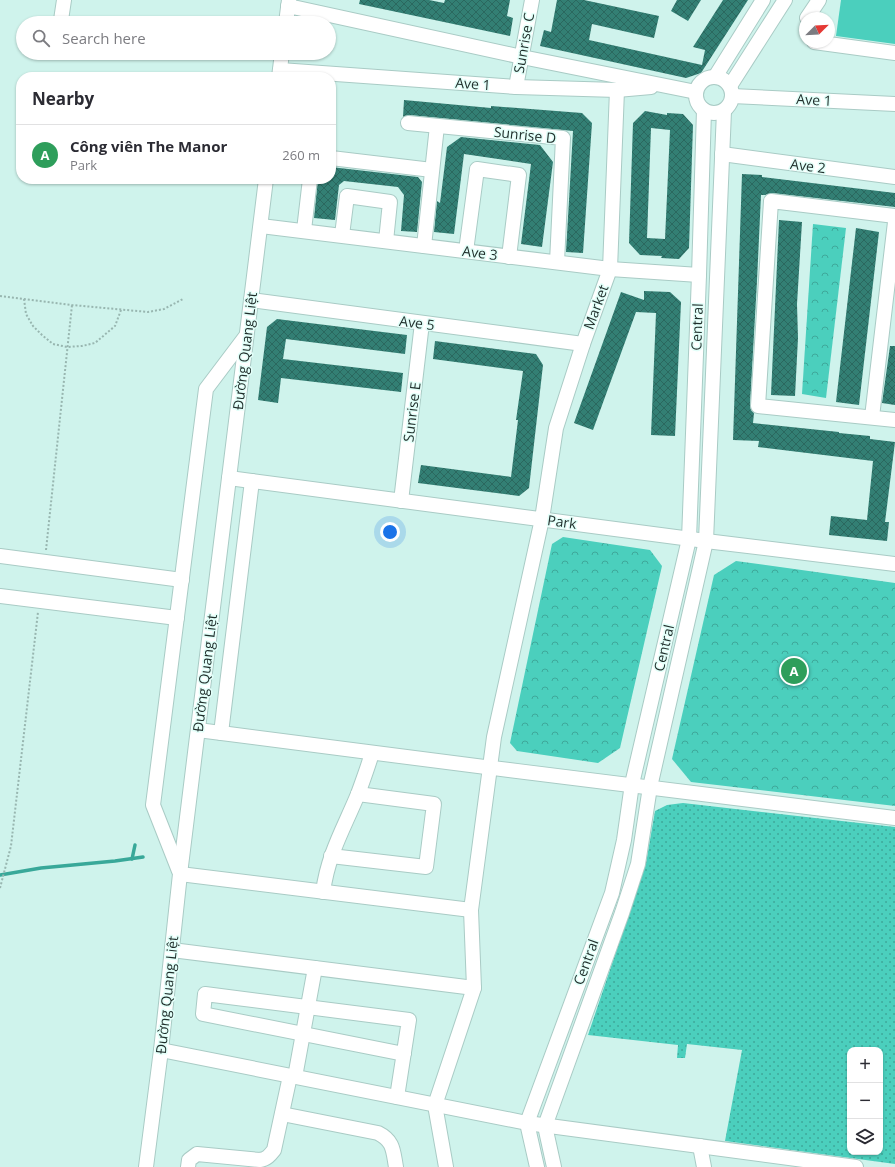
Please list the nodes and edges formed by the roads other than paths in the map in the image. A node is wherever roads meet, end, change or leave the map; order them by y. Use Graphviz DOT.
graph roads {
  1 [pos="64,0"];
  2 [pos="532,0"];
  3 [pos="763,0"];
  4 [pos="786,0"];
  5 [pos="819,0"];
  6 [pos="288,3"];
  7 [pos="811,12"];
  8 [pos="62,16"];
  9 [pos="287,16"];
  10 [pos="835,45"];
  11 [pos="895,53"];
  12 [pos="522,57"];
  13 [pos="281,60"];
  14 [pos="280,72"];
  15 [pos="597,72"];
  16 [pos="715,76"];
  17 [pos="336,77"];
  18 [pos="665,86"];
  19 [pos="516,87"];
  20 [pos="596,90"];
  21 [pos="617,90"];
  22 [pos="731,91"];
  23 [pos="696,92"];
  24 [pos="895,104"];
  25 [pos="704,110"];
  26 [pos="724,110"];
  27 [pos="408,123"];
  28 [pos="437,126"];
  29 [pos="722,154"];
  30 [pos="336,159"];
  31 [pos="432,170"];
  32 [pos="895,177"];
  33 [pos="265,184"];
  34 [pos="309,184"];
  35 [pos="895,216"];
  36 [pos="895,222"];
  37 [pos="260,226"];
  38 [pos="304,230"];
  39 [pos="342,235"];
  40 [pos="386,241"];
  41 [pos="424,246"];
  42 [pos="466,251"];
  43 [pos="509,257"];
  44 [pos="557,262"];
  45 [pos="610,269"];
  46 [pos="699,275"];
  47 [pos="251,300"];
  48 [pos="422,323"];
  49 [pos="246,336"];
  50 [pos="583,344"];
  51 [pos="872,417"];
  52 [pos="895,420"];
  53 [pos="229,478"];
  54 [pos="252,481"];
  55 [pos="401,501"];
  56 [pos="542,519"];
  57 [pos="689,539"];
  58 [pos="706,541"];
  59 [pos="0,556"];
  60 [pos="895,560"];
  61 [pos="182,580"];
  62 [pos="0,596"];
  63 [pos="177,618"];
  64 [pos="198,730"];
  65 [pos="221,733"];
  66 [pos="372,753"];
  67 [pos="490,768"];
  68 [pos="632,784"];
  69 [pos="650,787"];
  70 [pos="358,794"];
  71 [pos="895,818"];
  72 [pos="331,856"];
  73 [pos="180,874"];
  74 [pos="323,892"];
  75 [pos="471,910"];
  76 [pos="172,950"];
  77 [pos="315,968"];
  78 [pos="474,988"];
  79 [pos="308,1007"];
  80 [pos="303,1034"];
  81 [pos="161,1050"];
  82 [pos="404,1054"];
  83 [pos="292,1076"];
  84 [pos="397,1097"];
  85 [pos="435,1104"];
  86 [pos="282,1114"];
  87 [pos="527,1123"];
  88 [pos="545,1126"];
  89 [pos="700,1146"];
  90 [pos="146,1167"];
  91 [pos="188,1167"];
  92 [pos="396,1167"];
  93 [pos="446,1167"];
  94 [pos="537,1167"];
  95 [pos="554,1167"];
  96 [pos="704,1167"];
  97 [pos="856,1167"];
  1 -- 8 [label="street"];
  2 -- 12 [label="street, Sunrise C"];
  3 -- 16 [label="street"];
  4 -- 22 [label="street"];
  5 -- 7 [label="street"];
  6 -- 9 [label="street"];
  6 -- 12 [label="street, Ave 1"];
  10 -- 11 [label="street"];
  12 -- 15 [label="street, Ave 1"];
  12 -- 19 [label="street, Sunrise C"];
  13 -- 14 [label="street"];
  15 -- 18 [label="street, Ave 1"];
  15 -- 20 [label="street"];
  16 -- 22 [label="street"];
  16 -- 23 [label="street"];
  17 -- 19 [label="street, Ave 1"];
  18 -- 21 [label="street, Ave 1"];
  18 -- 23 [label="street, Ave 1"];
  19 -- 20 [label="street, Ave 1"];
  20 -- 21 [label="street, Ave 1"];
  21 -- 45 [label="street, Market"];
  22 -- 24 [label="street, Ave 1"];
  22 -- 26 [label="street"];
  23 -- 25 [label="street"];
  25 -- 26 [label="street"];
  25 -- 46 [label="street, Central"];
  26 -- 29 [label="street, Central"];
  27 -- 28 [label="street, Sunrise D"];
  28 -- 31 [label="street"];
  28 -- 44 [label="street, Sunrise D"];
  29 -- 32 [label="street, Ave 2"];
  29 -- 58 [label="street, Central"];
  30 -- 31 [label="street"];
  31 -- 41 [label="street"];
  33 -- 37 [label="street, Đường Quang Liệt"];
  34 -- 38 [label="street"];
  35 -- 51 [label="street"];
  36 -- 51 [label="street"];
  37 -- 38 [label="street, Ave 3"];
  37 -- 47 [label="street, Đường Quang Liệt"];
  38 -- 39 [label="street, Ave 3"];
  39 -- 40 [label="street, Ave 3"];
  39 -- 40 [label="street"];
  40 -- 41 [label="street, Ave 3"];
  41 -- 42 [label="street, Ave 3"];
  42 -- 43 [label="street, Ave 3"];
  42 -- 43 [label="street"];
  43 -- 44 [label="street, Ave 3"];
  44 -- 45 [label="street, Ave 3"];
  45 -- 46 [label="street, Ave 3"];
  45 -- 50 [label="street, Market"];
  46 -- 57 [label="street, Central"];
  47 -- 48 [label="street, Ave 5"];
  47 -- 49 [label="street, Đường Quang Liệt"];
  48 -- 50 [label="street, Ave 5"];
  48 -- 55 [label="street, Sunrise E"];
  49 -- 53 [label="street, Đường Quang Liệt"];
  49 -- 61 [label="street"];
  50 -- 56 [label="street, Market"];
  51 -- 52 [label="street"];
  53 -- 54 [label="street, Park"];
  53 -- 64 [label="street, Đường Quang Liệt"];
  54 -- 55 [label="street, Park"];
  54 -- 65 [label="street"];
  55 -- 56 [label="street, Park"];
  56 -- 57 [label="street, Park"];
  56 -- 67 [label="street, Market"];
  57 -- 58 [label="street, Park"];
  57 -- 68 [label="street, Central"];
  58 -- 60 [label="street, Park"];
  58 -- 69 [label="street, Central"];
  59 -- 61 [label="street"];
  61 -- 63 [label="street"];
  62 -- 63 [label="street"];
  63 -- 73 [label="street"];
  64 -- 65 [label="street"];
  64 -- 73 [label="street, Đường Quang Liệt"];
  65 -- 66 [label="street"];
  66 -- 67 [label="street"];
  66 -- 70 [label="street"];
  67 -- 68 [label="street"];
  67 -- 75 [label="street, Market"];
  68 -- 69 [label="street"];
  68 -- 87 [label="street, Central"];
  69 -- 71 [label="street"];
  69 -- 88 [label="street, Central"];
  70 -- 72 [label="street"];
  70 -- 72 [label="street"];
  72 -- 74 [label="street"];
  73 -- 74 [label="street"];
  73 -- 76 [label="street, Đường Quang Liệt"];
  74 -- 75 [label="street"];
  75 -- 78 [label="street, Market"];
  76 -- 77 [label="street"];
  76 -- 81 [label="street, Đường Quang Liệt"];
  77 -- 78 [label="street"];
  77 -- 79 [label="street"];
  78 -- 85 [label="street"];
  79 -- 80 [label="street"];
  79 -- 80 [label="street"];
  79 -- 82 [label="street"];
  80 -- 82 [label="street"];
  80 -- 83 [label="street"];
  81 -- 83 [label="street"];
  81 -- 90 [label="street, Đường Quang Liệt"];
  82 -- 84 [label="street"];
  83 -- 84 [label="street"];
  83 -- 86 [label="street"];
  84 -- 85 [label="street"];
  85 -- 87 [label="street"];
  85 -- 93 [label="street"];
  86 -- 91 [label="street"];
  86 -- 92 [label="street"];
  87 -- 88 [label="street"];
  87 -- 94 [label="street"];
  88 -- 89 [label="street"];
  88 -- 95 [label="street"];
  89 -- 96 [label="street"];
  89 -- 97 [label="street"];
}
